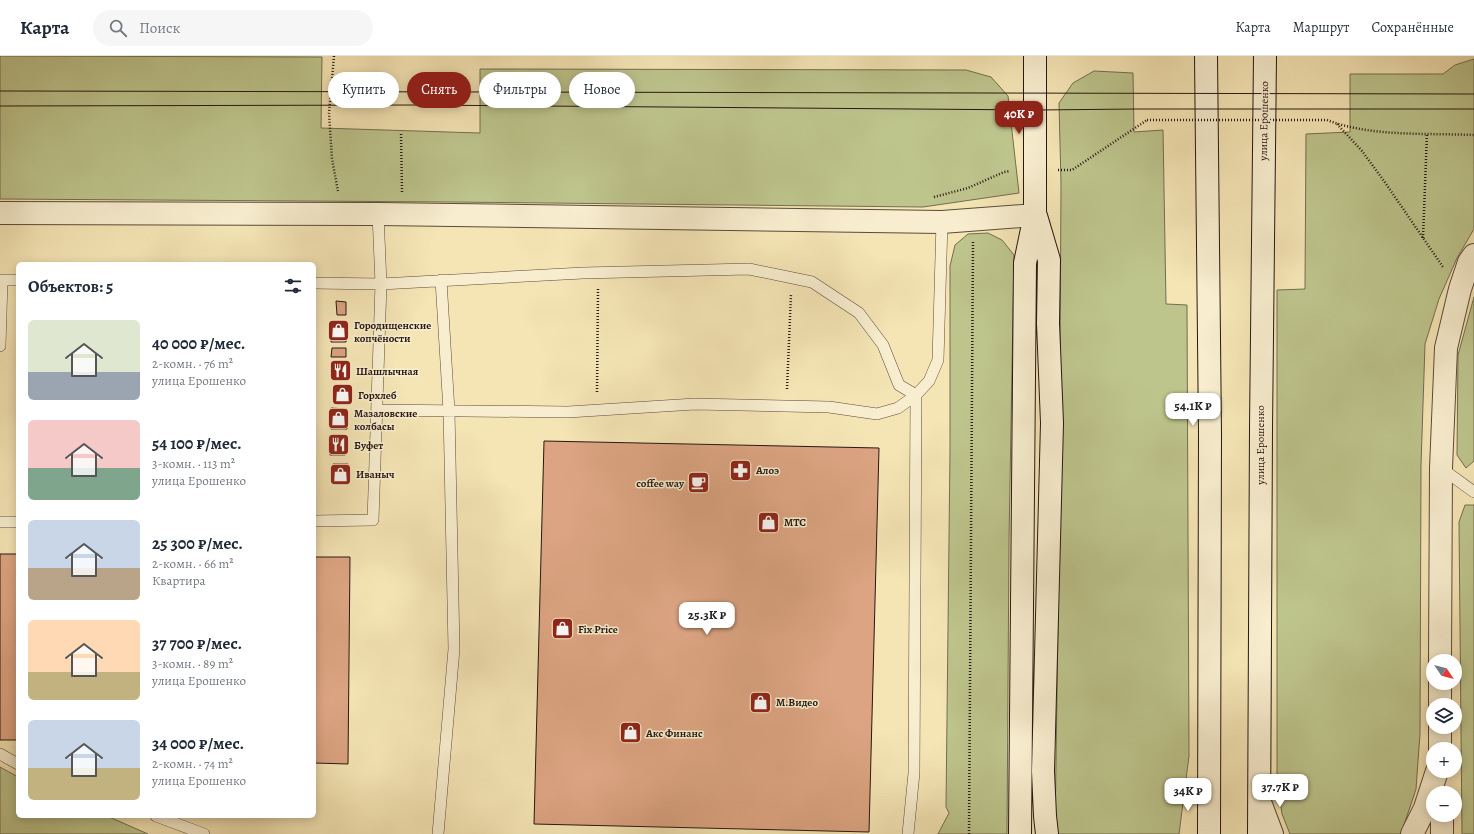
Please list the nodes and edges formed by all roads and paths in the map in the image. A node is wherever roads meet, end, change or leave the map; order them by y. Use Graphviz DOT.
graph roads {
  1 [pos="334,56"];
  2 [pos="1035,56"];
  3 [pos="1206,56"];
  4 [pos="1265,56"];
  5 [pos="1337,124"];
  6 [pos="1427,133"];
  7 [pos="1474,135"];
  8 [pos="1057,170"];
  9 [pos="1010,171"];
  10 [pos="931,198"];
  11 [pos="0,213"];
  12 [pos="378,214"];
  13 [pos="344,215"];
  14 [pos="1035,215"];
  15 [pos="972,220"];
  16 [pos="942,222"];
  17 [pos="1423,238"];
  18 [pos="1474,255"];
  19 [pos="598,273"];
  20 [pos="792,278"];
  21 [pos="1,280"];
  22 [pos="16,280"];
  23 [pos="441,280"];
  24 [pos="316,283"];
  25 [pos="381,284"];
  26 [pos="1460,289"];
  27 [pos="0,346"];
  28 [pos="916,395"];
  29 [pos="787,406"];
  30 [pos="377,410"];
  31 [pos="596,410"];
  32 [pos="449,411"];
  33 [pos="1441,468"];
  34 [pos="1474,492"];
  35 [pos="316,520"];
  36 [pos="0,522"];
  37 [pos="16,522"];
  38 [pos="1440,654"];
  39 [pos="0,754"];
  40 [pos="16,763"];
  41 [pos="1435,778"];
  42 [pos="1258,798"];
  43 [pos="1209,799"];
  44 [pos="161,818"];
  45 [pos="1442,822"];
  46 [pos="204,834"];
  47 [pos="438,834"];
  48 [pos="908,834"];
  49 [pos="969,834"];
  50 [pos="1020,834"];
  51 [pos="1047,834"];
  52 [pos="1200,834"];
  53 [pos="1209,834"];
  54 [pos="1259,834"];
  55 [pos="1272,834"];
  56 [pos="1412,834"];
  57 [pos="1442,834"];
  1 -- 13 [label="path"];
  2 -- 14 [label="main road"];
  3 -- 43 [label="main road"];
  4 -- 42 [label="main road, улица Ерошенко"];
  5 -- 6 [label="path"];
  5 -- 8 [label="path, bridge"];
  5 -- 17 [label="path"];
  6 -- 7 [label="path"];
  6 -- 17 [label="path"];
  9 -- 10 [label="path"];
  11 -- 13 [label="main road"];
  12 -- 13 [label="main road"];
  12 -- 16 [label="main road"];
  12 -- 25 [label="lane"];
  14 -- 15 [label="main road"];
  14 -- 50 [label="main road"];
  14 -- 51 [label="main road"];
  15 -- 16 [label="main road"];
  15 -- 49 [label="path"];
  16 -- 28 [label="lane"];
  17 -- 26 [label="path"];
  18 -- 26 [label="main road"];
  19 -- 20 [label="lane"];
  19 -- 23 [label="lane"];
  19 -- 31 [label="path"];
  20 -- 28 [label="lane"];
  20 -- 29 [label="path"];
  21 -- 22 [label="lane"];
  21 -- 27 [label="lane"];
  23 -- 25 [label="lane"];
  23 -- 32 [label="lane"];
  24 -- 25 [label="lane"];
  25 -- 30 [label="lane"];
  26 -- 33 [label="main road"];
  28 -- 29 [label="lane"];
  28 -- 48 [label="lane"];
  29 -- 31 [label="lane"];
  30 -- 32 [label="lane"];
  30 -- 35 [label="lane"];
  31 -- 32 [label="lane"];
  32 -- 47 [label="lane"];
  33 -- 34 [label="lane"];
  33 -- 38 [label="main road"];
  36 -- 37 [label="lane"];
  39 -- 40 [label="lane"];
  41 -- 56 [label="main road"];
  42 -- 54 [label="main road, улица Ерошенко"];
  42 -- 55 [label="main road"];
  43 -- 52 [label="main road"];
  43 -- 53 [label="main road"];
  44 -- 46 [label="lane"];
  45 -- 57 [label="main road"];
}
